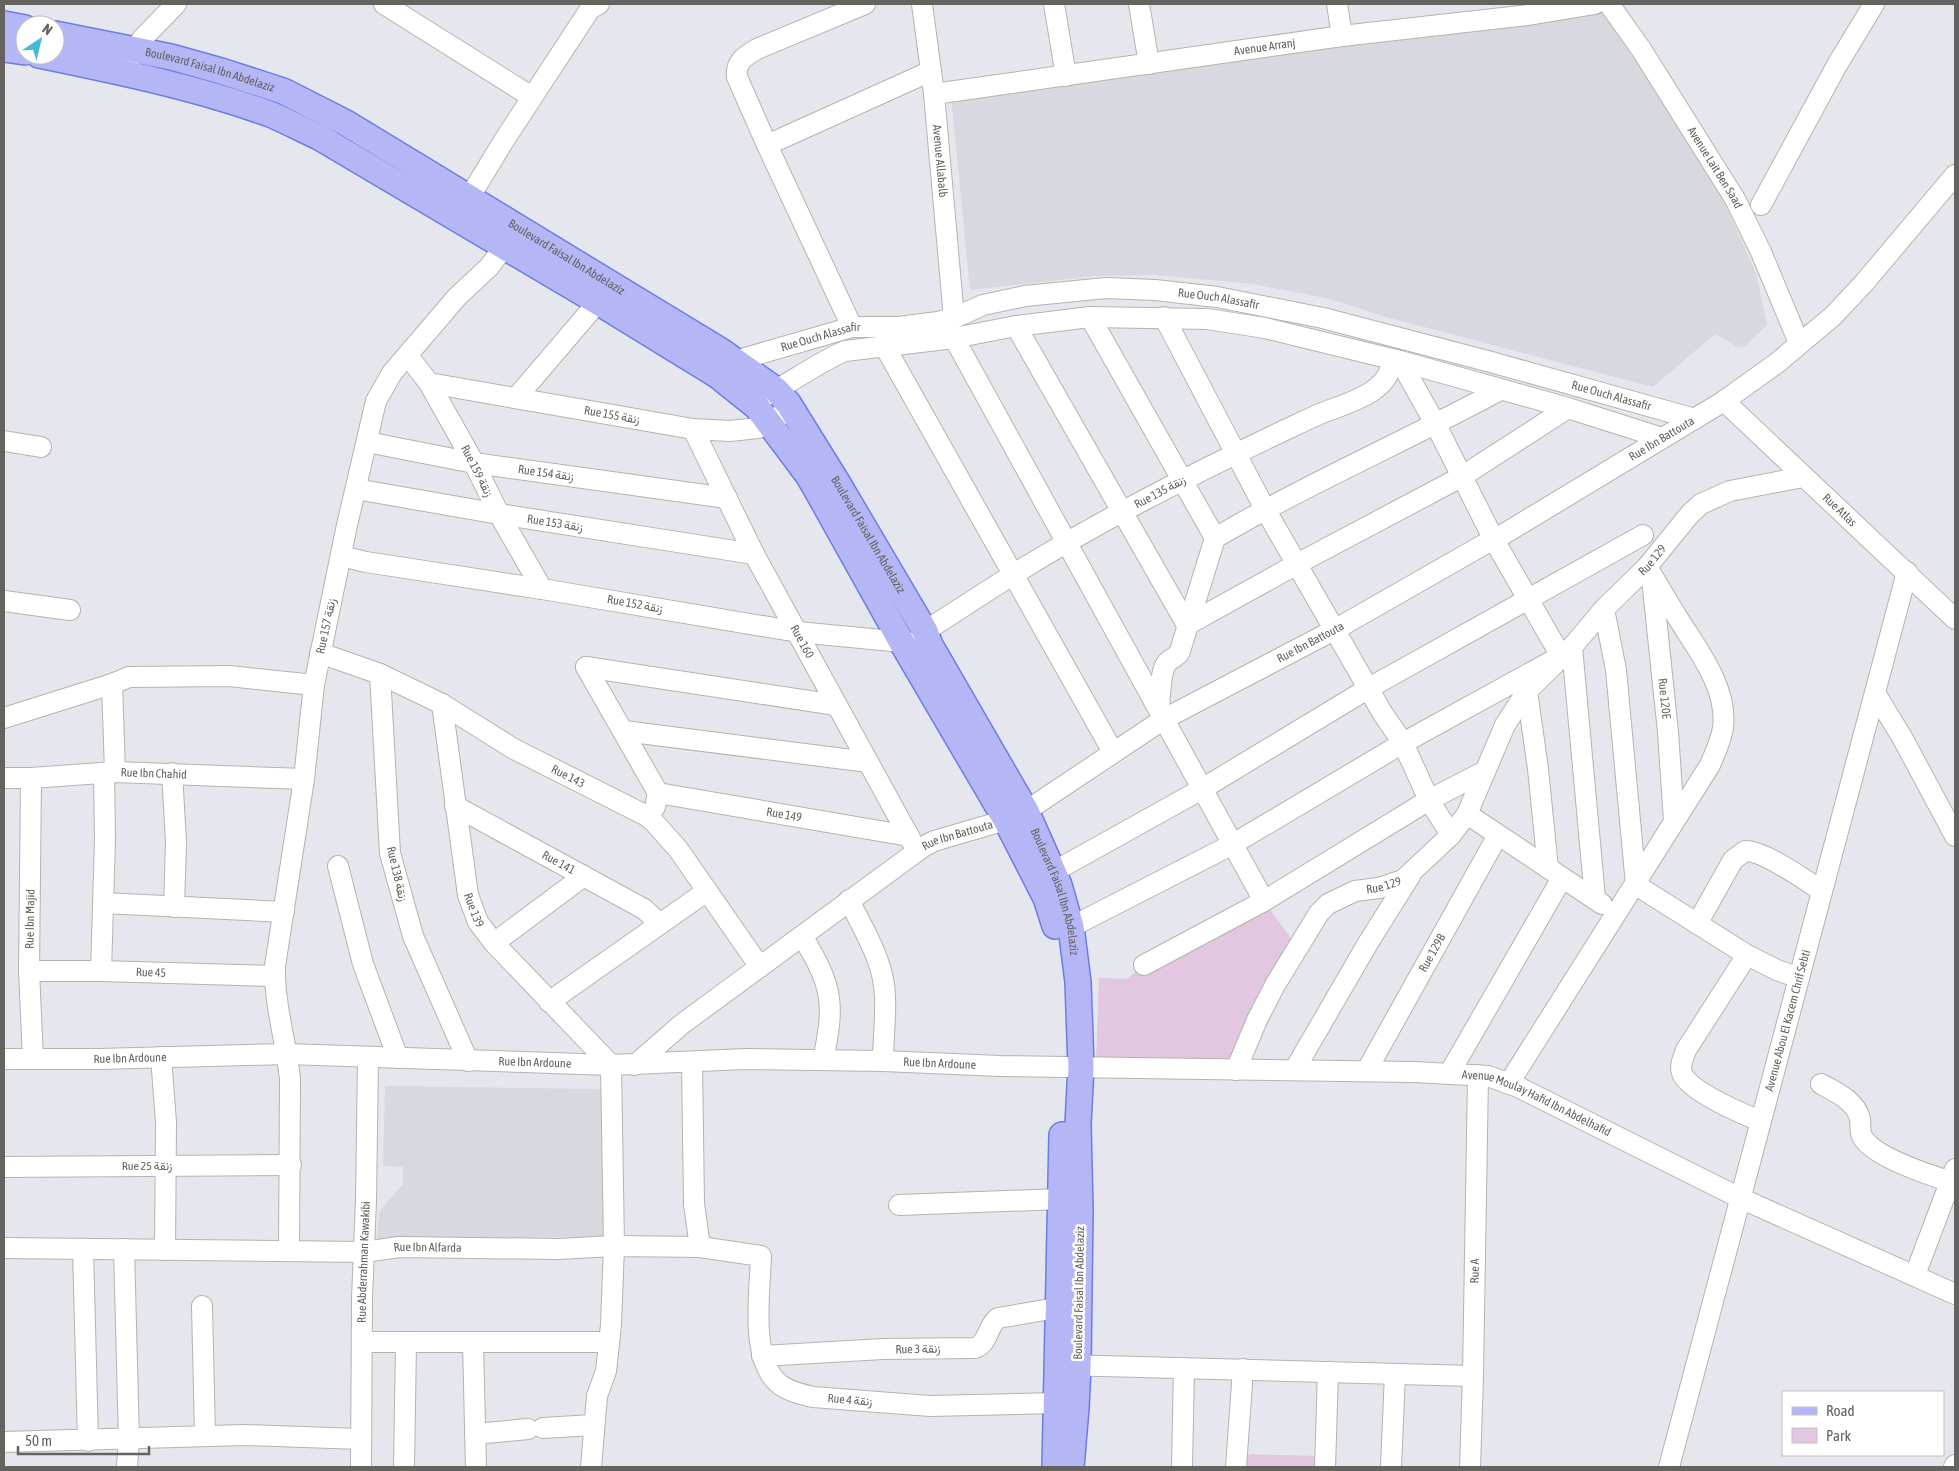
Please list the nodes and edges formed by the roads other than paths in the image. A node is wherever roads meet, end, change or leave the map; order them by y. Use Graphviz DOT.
graph roads {
  1 [pos="176,4"];
  2 [pos="384,4"];
  3 [pos="864,4"];
  4 [pos="922,4"];
  5 [pos="1054,4"];
  6 [pos="1140,4"];
  7 [pos="1337,4"];
  8 [pos="1595,4"];
  9 [pos="1609,4"];
  10 [pos="1874,4"];
  11 [pos="590,6"];
  12 [pos="1523,10"];
  13 [pos="1342,36"];
  14 [pos="65,38"];
  15 [pos="65,57"];
  16 [pos="130,61"];
  17 [pos="1149,64"];
  18 [pos="931,71"];
  19 [pos="1066,76"];
  20 [pos="934,94"];
  21 [pos="532,97"];
  22 [pos="767,145"];
  23 [pos="1955,175"];
  24 [pos="469,198"];
  25 [pos="1761,205"];
  26 [pos="452,216"];
  27 [pos="505,246"];
  28 [pos="598,302"];
  29 [pos="1090,317"];
  30 [pos="1164,317"];
  31 [pos="954,318"];
  32 [pos="1016,326"];
  33 [pos="852,328"];
  34 [pos="954,338"];
  35 [pos="1799,344"];
  36 [pos="884,346"];
  37 [pos="408,356"];
  38 [pos="1396,360"];
  39 [pos="735,361"];
  40 [pos="430,382"];
  41 [pos="1500,390"];
  42 [pos="516,398"];
  43 [pos="784,400"];
  44 [pos="1724,401"];
  45 [pos="753,403"];
  46 [pos="1568,408"];
  47 [pos="1695,419"];
  48 [pos="770,423"];
  49 [pos="1436,425"];
  50 [pos="693,429"];
  51 [pos="1662,438"];
  52 [pos="4,441"];
  53 [pos="367,442"];
  54 [pos="40,447"];
  55 [pos="1236,454"];
  56 [pos="474,463"];
  57 [pos="1461,477"];
  58 [pos="1803,477"];
  59 [pos="1181,480"];
  60 [pos="356,489"];
  61 [pos="727,498"];
  62 [pos="1265,509"];
  63 [pos="1122,512"];
  64 [pos="499,514"];
  65 [pos="1642,535"];
  66 [pos="1215,538"];
  67 [pos="1494,540"];
  68 [pos="1067,544"];
  69 [pos="754,554"];
  70 [pos="341,556"];
  71 [pos="1297,564"];
  72 [pos="1649,571"];
  73 [pos="1907,572"];
  74 [pos="1012,575"];
  75 [pos="542,589"];
  76 [pos="1529,598"];
  77 [pos="4,602"];
  78 [pos="1604,609"];
  79 [pos="70,610"];
  80 [pos="1955,619"];
  81 [pos="1187,625"];
  82 [pos="1336,629"];
  83 [pos="798,632"];
  84 [pos="928,638"];
  85 [pos="900,641"];
  86 [pos="1567,652"];
  87 [pos="320,653"];
  88 [pos="380,674"];
  89 [pos="120,681"];
  90 [pos="314,685"];
  91 [pos="1369,688"];
  92 [pos="1527,691"];
  93 [pos="1875,693"];
  94 [pos="442,704"];
  95 [pos="836,705"];
  96 [pos="1162,714"];
  97 [pos="4,718"];
  98 [pos="624,731"];
  99 [pos="1403,743"];
  100 [pos="1113,752"];
  101 [pos="868,762"];
  102 [pos="1485,771"];
  103 [pos="109,772"];
  104 [pos="172,773"];
  105 [pos="4,778"];
  106 [pos="31,778"];
  107 [pos="304,779"];
  108 [pos="1202,789"];
  109 [pos="658,793"];
  110 [pos="1429,800"];
  111 [pos="455,806"];
  112 [pos="1467,814"];
  113 [pos="1016,815"];
  114 [pos="653,821"];
  115 [pos="1674,821"];
  116 [pos="1498,835"];
  117 [pos="1451,836"];
  118 [pos="1955,836"];
  119 [pos="913,844"];
  120 [pos="1233,844"];
  121 [pos="338,866"];
  122 [pos="1413,871"];
  123 [pos="1053,872"];
  124 [pos="1555,873"];
  125 [pos="584,876"];
  126 [pos="1636,885"];
  127 [pos="707,891"];
  128 [pos="1822,891"];
  129 [pos="1595,898"];
  130 [pos="849,900"];
  131 [pos="1264,901"];
  132 [pos="103,903"];
  133 [pos="174,907"];
  134 [pos="284,912"];
  135 [pos="1616,914"];
  136 [pos="659,923"];
  137 [pos="1697,924"];
  138 [pos="1071,927"];
  139 [pos="802,936"];
  140 [pos="494,943"];
  141 [pos="1747,955"];
  142 [pos="1144,965"];
  143 [pos="760,967"];
  144 [pos="29,971"];
  145 [pos="101,971"];
  146 [pos="275,976"];
  147 [pos="1799,978"];
  148 [pos="549,1002"];
  149 [pos="287,1054"];
  150 [pos="161,1057"];
  151 [pos="368,1058"];
  152 [pos="398,1058"];
  153 [pos="4,1059"];
  154 [pos="33,1059"];
  155 [pos="823,1060"];
  156 [pos="468,1061"];
  157 [pos="883,1061"];
  158 [pos="692,1062"];
  159 [pos="611,1065"];
  160 [pos="634,1065"];
  161 [pos="1074,1066"];
  162 [pos="1295,1069"];
  163 [pos="1236,1070"];
  164 [pos="1367,1070"];
  165 [pos="1449,1074"];
  166 [pos="1478,1075"];
  167 [pos="1509,1083"];
  168 [pos="1822,1084"];
  169 [pos="1760,1121"];
  170 [pos="291,1165"];
  171 [pos="164,1166"];
  172 [pos="4,1167"];
  173 [pos="1954,1178"];
  174 [pos="1740,1198"];
  175 [pos="1061,1199"];
  176 [pos="899,1205"];
  177 [pos="614,1246"];
  178 [pos="700,1247"];
  179 [pos="4,1248"];
  180 [pos="84,1249"];
  181 [pos="124,1249"];
  182 [pos="165,1250"];
  183 [pos="290,1251"];
  184 [pos="364,1252"];
  185 [pos="761,1256"];
  186 [pos="1915,1275"];
  187 [pos="1955,1294"];
  188 [pos="202,1306"];
  189 [pos="1057,1308"];
  190 [pos="362,1342"];
  191 [pos="406,1342"];
  192 [pos="608,1342"];
  193 [pos="473,1343"];
  194 [pos="762,1356"];
  195 [pos="1067,1366"];
  196 [pos="1184,1368"];
  197 [pos="1243,1369"];
  198 [pos="1328,1372"];
  199 [pos="1395,1374"];
  200 [pos="1473,1376"];
  201 [pos="1056,1403"];
  202 [pos="593,1425"];
  203 [pos="475,1434"];
  204 [pos="206,1436"];
  205 [pos="360,1439"];
  206 [pos="129,1440"];
  207 [pos="88,1441"];
  208 [pos="4,1442"];
  209 [pos="127,1467"];
  210 [pos="361,1467"];
  211 [pos="404,1467"];
  212 [pos="476,1467"];
  213 [pos="591,1467"];
  214 [pos="1055,1467"];
  215 [pos="1071,1467"];
  216 [pos="1182,1467"];
  217 [pos="1236,1467"];
  218 [pos="1326,1467"];
  219 [pos="1391,1467"];
  220 [pos="1470,1467"];
  221 [pos="1669,1467"];
  1 -- 16 [label="street"];
  2 -- 21 [label="street"];
  3 -- 22 [label="street"];
  4 -- 18 [label="street, Avenue Allabalb"];
  5 -- 19 [label="street"];
  6 -- 17 [label="street"];
  7 -- 13 [label="street"];
  8 -- 12 [label="street, Avenue Arranj"];
  9 -- 35 [label="street, Avenue Lait Ben Saad"];
  10 -- 25 [label="street"];
  11 -- 21 [label="street"];
  12 -- 13 [label="street, Avenue Arranj"];
  13 -- 17 [label="street, Avenue Arranj"];
  14 -- 16 [label="main road, Boulevard Faisal Ibn Abdelaziz"];
  15 -- 16 [label="main road, Boulevard Faisal Ibn Abdelaziz"];
  16 -- 24 [label="main road, Boulevard Faisal Ibn Abdelaziz"];
  16 -- 26 [label="main road, Boulevard Faisal Ibn Abdelaziz"];
  17 -- 19 [label="street, Avenue Arranj"];
  18 -- 20 [label="street, Avenue Allabalb"];
  18 -- 22 [label="street"];
  19 -- 20 [label="street, Avenue Arranj"];
  20 -- 31 [label="street, Avenue Allabalb"];
  21 -- 24 [label="street"];
  22 -- 33 [label="street"];
  23 -- 35 [label="street, Rue Ibn Battouta"];
  24 -- 26 [label="street"];
  24 -- 39 [label="main road, Boulevard Faisal Ibn Abdelaziz"];
  26 -- 27 [label="main road, Boulevard Faisal Ibn Abdelaziz"];
  27 -- 28 [label="main road, Boulevard Faisal Ibn Abdelaziz"];
  27 -- 37 [label="street, Rue 157 زنقة"];
  28 -- 42 [label="street"];
  28 -- 45 [label="main road, Boulevard Faisal Ibn Abdelaziz"];
  29 -- 30 [label="street, Rue Ouch Alassafir"];
  29 -- 32 [label="street, Rue Ouch Alassafir"];
  29 -- 59 [label="street"];
  30 -- 38 [label="street, Rue Ouch Alassafir"];
  30 -- 55 [label="street"];
  31 -- 33 [label="street, Rue Ouch Alassafir"];
  31 -- 47 [label="street, Rue Ouch Alassafir"];
  32 -- 34 [label="street, Rue Ouch Alassafir"];
  32 -- 63 [label="street"];
  33 -- 39 [label="street, Rue Ouch Alassafir"];
  34 -- 36 [label="street, Rue Ouch Alassafir"];
  34 -- 68 [label="street"];
  35 -- 44 [label="street, Rue Ibn Battouta"];
  36 -- 43 [label="street, Rue Ouch Alassafir"];
  36 -- 74 [label="street"];
  37 -- 40 [label="street, Rue 159 زنقة"];
  37 -- 53 [label="street, Rue 157 زنقة"];
  38 -- 41 [label="street, Rue Ouch Alassafir"];
  38 -- 49 [label="street"];
  38 -- 55 [label="street, Rue 135 زنقة"];
  39 -- 43 [label="main road, Boulevard Faisal Ibn Abdelaziz"];
  40 -- 42 [label="street, Rue 155 زنقة"];
  40 -- 56 [label="street, Rue 159 زنقة"];
  41 -- 46 [label="street, Rue Ouch Alassafir"];
  41 -- 49 [label="street"];
  42 -- 50 [label="street, Rue 155 زنقة"];
  43 -- 45 [label="street, Rue Ouch Alassafir"];
  43 -- 48 [label="street, Rue 155 زنقة"];
  43 -- 84 [label="main road, Boulevard Faisal Ibn Abdelaziz"];
  44 -- 47 [label="street, Rue Ibn Battouta"];
  44 -- 58 [label="street, Rue Atlas"];
  45 -- 48 [label="main road, Boulevard Faisal Ibn Abdelaziz"];
  46 -- 51 [label="street, Rue Ouch Alassafir"];
  46 -- 57 [label="street"];
  47 -- 51 [label="street, Rue Ibn Battouta"];
  48 -- 50 [label="street, Rue 155 زنقة"];
  48 -- 85 [label="main road, Boulevard Faisal Ibn Abdelaziz"];
  49 -- 57 [label="street"];
  49 -- 62 [label="street"];
  50 -- 61 [label="street, Rue 160"];
  51 -- 67 [label="street, Rue Ibn Battouta"];
  52 -- 54 [label="street"];
  53 -- 56 [label="street, Rue 154 زنقة"];
  53 -- 60 [label="street, Rue 157 زنقة"];
  55 -- 59 [label="street, Rue 135 زنقة"];
  55 -- 62 [label="street"];
  56 -- 61 [label="street, Rue 154 زنقة"];
  56 -- 64 [label="street, Rue 159 زنقة"];
  57 -- 67 [label="street"];
  57 -- 71 [label="street"];
  58 -- 72 [label="street, Rue 129"];
  58 -- 73 [label="street, Rue Atlas"];
  59 -- 63 [label="street, Rue 135 زنقة"];
  59 -- 66 [label="street"];
  60 -- 64 [label="street, Rue 153 زنقة"];
  60 -- 70 [label="street, Rue 157 زنقة"];
  61 -- 69 [label="street, Rue 160"];
  62 -- 66 [label="street"];
  62 -- 71 [label="street"];
  63 -- 68 [label="street, Rue 135 زنقة"];
  63 -- 81 [label="street"];
  64 -- 69 [label="street, Rue 153 زنقة"];
  64 -- 75 [label="street, Rue 159 زنقة"];
  65 -- 76 [label="street"];
  66 -- 81 [label="street"];
  67 -- 76 [label="street"];
  67 -- 82 [label="street, Rue Ibn Battouta"];
  68 -- 74 [label="street, Rue 135 زنقة"];
  68 -- 96 [label="street"];
  69 -- 83 [label="street, Rue 160"];
  70 -- 75 [label="street, Rue 152 زنقة"];
  70 -- 87 [label="street, Rue 157 زنقة"];
  71 -- 81 [label="street"];
  71 -- 82 [label="street"];
  72 -- 78 [label="street, Rue 129"];
  72 -- 115 [label="street, Rue 120E"];
  72 -- 115 [label="street"];
  73 -- 80 [label="street, Rue Atlas"];
  73 -- 93 [label="street, Avenue Abou El Kacem Chrif Sebti"];
  74 -- 84 [label="street, Rue 135 زنقة"];
  74 -- 100 [label="street"];
  75 -- 83 [label="street, Rue 152 زنقة"];
  76 -- 86 [label="street"];
  76 -- 91 [label="street"];
  77 -- 79 [label="street"];
  78 -- 86 [label="street, Rue 129"];
  78 -- 126 [label="street"];
  81 -- 96 [label="street"];
  82 -- 91 [label="street"];
  82 -- 96 [label="street, Rue Ibn Battouta"];
  83 -- 85 [label="street, Rue 152 زنقة"];
  83 -- 95 [label="street, Rue 160"];
  84 -- 85 [label="street, Rue 152 زنقة"];
  84 -- 113 [label="main road, Boulevard Faisal Ibn Abdelaziz"];
  85 -- 113 [label="main road, Boulevard Faisal Ibn Abdelaziz"];
  86 -- 92 [label="street, Rue 129"];
  86 -- 99 [label="street"];
  86 -- 129 [label="street"];
  87 -- 88 [label="street, Rue 143"];
  87 -- 90 [label="street, Rue 157 زنقة"];
  88 -- 94 [label="street, Rue 143"];
  88 -- 156 [label="street, Rue 138 زنقة"];
  89 -- 90 [label="street"];
  89 -- 97 [label="street"];
  89 -- 103 [label="street"];
  90 -- 107 [label="street, Rue 157 زنقة"];
  91 -- 99 [label="street"];
  91 -- 108 [label="street"];
  92 -- 102 [label="street, Rue 129"];
  92 -- 124 [label="street"];
  93 -- 118 [label="street"];
  93 -- 128 [label="street, Avenue Abou El Kacem Chrif Sebti"];
  94 -- 111 [label="street, Rue 139"];
  94 -- 114 [label="street, Rue 143"];
  95 -- 98 [label="street"];
  95 -- 101 [label="street, Rue 160"];
  96 -- 100 [label="street, Rue Ibn Battouta"];
  96 -- 108 [label="street"];
  98 -- 101 [label="street"];
  98 -- 109 [label="street"];
  99 -- 110 [label="street"];
  99 -- 120 [label="street"];
  100 -- 113 [label="street, Rue Ibn Battouta"];
  101 -- 119 [label="street, Rue 160"];
  102 -- 110 [label="street"];
  102 -- 112 [label="street, Rue 129"];
  103 -- 104 [label="street, Rue Ibn Chahid"];
  103 -- 106 [label="street, Rue Ibn Chahid"];
  103 -- 132 [label="street"];
  104 -- 107 [label="street, Rue Ibn Chahid"];
  104 -- 133 [label="street"];
  105 -- 106 [label="street, Rue Ibn Chahid"];
  106 -- 144 [label="street, Rue Ibn Majid"];
  107 -- 134 [label="street, Rue 157 زنقة"];
  108 -- 120 [label="street"];
  108 -- 123 [label="street"];
  109 -- 114 [label="street"];
  109 -- 119 [label="street, Rue 149"];
  110 -- 117 [label="street"];
  110 -- 131 [label="street"];
  111 -- 125 [label="street, Rue 141"];
  111 -- 140 [label="street, Rue 139"];
  112 -- 116 [label="street"];
  112 -- 117 [label="street, Rue 129"];
  113 -- 119 [label="street, Rue Ibn Battouta"];
  113 -- 123 [label="main road, Boulevard Faisal Ibn Abdelaziz"];
  113 -- 161 [label="main road, Boulevard Faisal Ibn Abdelaziz"];
  114 -- 127 [label="street, Rue 143"];
  115 -- 126 [label="street"];
  116 -- 124 [label="street"];
  116 -- 164 [label="street, Rue 129B"];
  117 -- 122 [label="street, Rue 129"];
  119 -- 130 [label="street, Rue Ibn Battouta"];
  120 -- 131 [label="street"];
  120 -- 138 [label="street"];
  121 -- 152 [label="street"];
  122 -- 162 [label="street"];
  122 -- 163 [label="street, Rue 129"];
  123 -- 138 [label="main road, Boulevard Faisal Ibn Abdelaziz"];
  124 -- 129 [label="street"];
  124 -- 165 [label="street"];
  125 -- 136 [label="street, Rue 141"];
  125 -- 140 [label="street"];
  126 -- 135 [label="street"];
  126 -- 137 [label="street"];
  127 -- 136 [label="street"];
  127 -- 143 [label="street, Rue 143"];
  128 -- 137 [label="street"];
  128 -- 147 [label="street, Avenue Abou El Kacem Chrif Sebti"];
  129 -- 135 [label="street"];
  130 -- 139 [label="street, Rue Ibn Battouta"];
  130 -- 157 [label="street"];
  131 -- 142 [label="street"];
  132 -- 133 [label="street"];
  132 -- 145 [label="street"];
  133 -- 134 [label="street"];
  134 -- 146 [label="street, Rue 157 زنقة"];
  135 -- 167 [label="street"];
  136 -- 148 [label="street"];
  137 -- 141 [label="street"];
  138 -- 161 [label="main road, Boulevard Faisal Ibn Abdelaziz"];
  139 -- 143 [label="street, Rue Ibn Battouta"];
  139 -- 155 [label="street"];
  140 -- 148 [label="street, Rue 139"];
  141 -- 147 [label="street"];
  141 -- 169 [label="street"];
  143 -- 160 [label="street, Rue Ibn Battouta"];
  144 -- 145 [label="street, Rue 45"];
  144 -- 154 [label="street, Rue Ibn Majid"];
  145 -- 146 [label="street, Rue 45"];
  146 -- 149 [label="street, Rue 157 زنقة"];
  147 -- 169 [label="street, Avenue Abou El Kacem Chrif Sebti"];
  148 -- 159 [label="street, Rue 139"];
  149 -- 150 [label="street, Rue Ibn Ardoune"];
  149 -- 151 [label="street, Rue Ibn Ardoune"];
  149 -- 170 [label="street, Rue 157 زنقة"];
  150 -- 154 [label="street, Rue Ibn Ardoune"];
  150 -- 171 [label="street"];
  151 -- 152 [label="street, Rue Ibn Ardoune"];
  151 -- 184 [label="street, Rue Abderrahman Kawakibi"];
  152 -- 156 [label="street, Rue Ibn Ardoune"];
  153 -- 154 [label="street, Rue Ibn Ardoune"];
  155 -- 157 [label="street, Rue Ibn Ardoune"];
  155 -- 158 [label="street, Rue Ibn Ardoune"];
  156 -- 159 [label="street, Rue Ibn Ardoune"];
  157 -- 161 [label="street, Rue Ibn Ardoune"];
  158 -- 160 [label="street, Rue Ibn Ardoune"];
  158 -- 178 [label="street"];
  159 -- 160 [label="street, Rue Ibn Ardoune"];
  159 -- 177 [label="street"];
  161 -- 163 [label="street, Avenue Moulay Hafid Ibn Abdelhafid"];
  161 -- 175 [label="main road, Boulevard Faisal Ibn Abdelaziz"];
  161 -- 195 [label="main road, Boulevard Faisal Ibn Abdelaziz"];
  162 -- 163 [label="street, Avenue Moulay Hafid Ibn Abdelhafid"];
  162 -- 164 [label="street, Avenue Moulay Hafid Ibn Abdelhafid"];
  164 -- 165 [label="street, Avenue Moulay Hafid Ibn Abdelhafid"];
  165 -- 166 [label="street, Avenue Moulay Hafid Ibn Abdelhafid"];
  166 -- 167 [label="street, Avenue Moulay Hafid Ibn Abdelhafid"];
  166 -- 200 [label="street, Rue A"];
  167 -- 174 [label="street, Avenue Moulay Hafid Ibn Abdelhafid"];
  168 -- 173 [label="street"];
  169 -- 174 [label="street, Avenue Abou El Kacem Chrif Sebti"];
  170 -- 171 [label="street, Rue 25 زنقة"];
  170 -- 183 [label="street, Rue 157 زنقة"];
  171 -- 172 [label="street, Rue 25 زنقة"];
  171 -- 182 [label="street"];
  173 -- 186 [label="street"];
  174 -- 186 [label="street, Avenue Moulay Hafid Ibn Abdelhafid"];
  174 -- 221 [label="street, Avenue Abou El Kacem Chrif Sebti"];
  175 -- 176 [label="street"];
  175 -- 189 [label="main road, Boulevard Faisal Ibn Abdelaziz"];
  177 -- 178 [label="street, Rue Ibn Alfarda"];
  177 -- 184 [label="street, Rue Ibn Alfarda"];
  177 -- 192 [label="street"];
  178 -- 185 [label="street, Rue Ibn Alfarda"];
  179 -- 180 [label="street, Rue Ibn Alfarda"];
  180 -- 181 [label="street, Rue Ibn Alfarda"];
  180 -- 207 [label="street"];
  181 -- 182 [label="street, Rue Ibn Alfarda"];
  181 -- 206 [label="street"];
  182 -- 183 [label="street, Rue Ibn Alfarda"];
  183 -- 184 [label="street, Rue Ibn Alfarda"];
  184 -- 190 [label="street, Rue Abderrahman Kawakibi"];
  185 -- 194 [label="street, Rue 4 زنقة"];
  186 -- 187 [label="street, Avenue Moulay Hafid Ibn Abdelhafid"];
  188 -- 204 [label="street"];
  189 -- 194 [label="street, Rue 3 زنقة"];
  189 -- 195 [label="main road, Boulevard Faisal Ibn Abdelaziz"];
  190 -- 191 [label="street"];
  190 -- 205 [label="street, Rue Abderrahman Kawakibi"];
  191 -- 193 [label="street"];
  191 -- 211 [label="street"];
  192 -- 193 [label="street"];
  192 -- 202 [label="street"];
  193 -- 203 [label="street"];
  194 -- 201 [label="street, Rue 4 زنقة"];
  195 -- 196 [label="street"];
  195 -- 201 [label="main road, Boulevard Faisal Ibn Abdelaziz"];
  195 -- 215 [label="main road, Boulevard Faisal Ibn Abdelaziz"];
  196 -- 197 [label="street"];
  196 -- 216 [label="street"];
  197 -- 198 [label="street"];
  197 -- 217 [label="street"];
  198 -- 199 [label="street"];
  198 -- 218 [label="street"];
  199 -- 200 [label="street"];
  199 -- 219 [label="street"];
  200 -- 220 [label="street, Rue A"];
  201 -- 214 [label="main road, Boulevard Faisal Ibn Abdelaziz"];
  202 -- 203 [label="street"];
  202 -- 213 [label="street"];
  203 -- 212 [label="street"];
  204 -- 205 [label="street"];
  204 -- 206 [label="street"];
  205 -- 210 [label="street, Rue Abderrahman Kawakibi"];
  206 -- 207 [label="street"];
  206 -- 209 [label="street"];
  207 -- 208 [label="street"];
}
